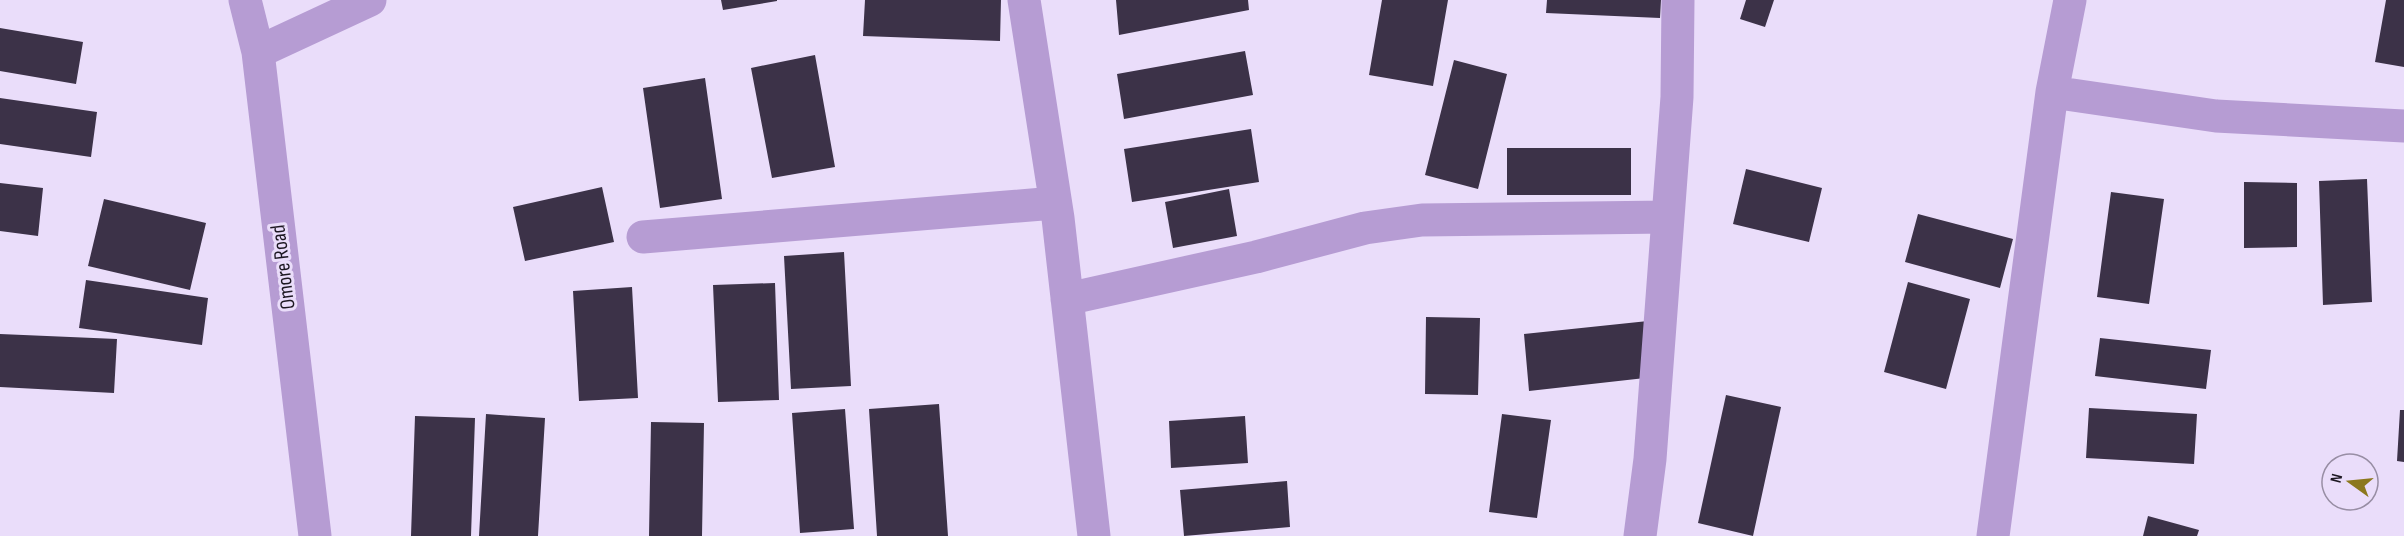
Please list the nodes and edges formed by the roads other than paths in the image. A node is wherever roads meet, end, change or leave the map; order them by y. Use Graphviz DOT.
graph roads {
  1 [pos="245,0"];
  2 [pos="370,0"];
  3 [pos="1024,0"];
  4 [pos="1678,0"];
  5 [pos="2070,0"];
  6 [pos="258,52"];
  7 [pos="2052,92"];
  8 [pos="2404,126"];
  9 [pos="1055,203"];
  10 [pos="1668,217"];
  11 [pos="643,237"];
  12 [pos="1067,299"];
  13 [pos="315,536"];
  14 [pos="1094,536"];
  15 [pos="1641,536"];
  16 [pos="1993,536"];
  1 -- 6 [label="street, Omore Road"];
  2 -- 6 [label="street"];
  3 -- 9 [label="street"];
  4 -- 10 [label="street"];
  5 -- 7 [label="street"];
  6 -- 13 [label="street, Omore Road"];
  7 -- 8 [label="street"];
  7 -- 16 [label="street"];
  9 -- 11 [label="street"];
  9 -- 12 [label="street"];
  10 -- 12 [label="street"];
  10 -- 15 [label="street"];
  12 -- 14 [label="street"];
}
